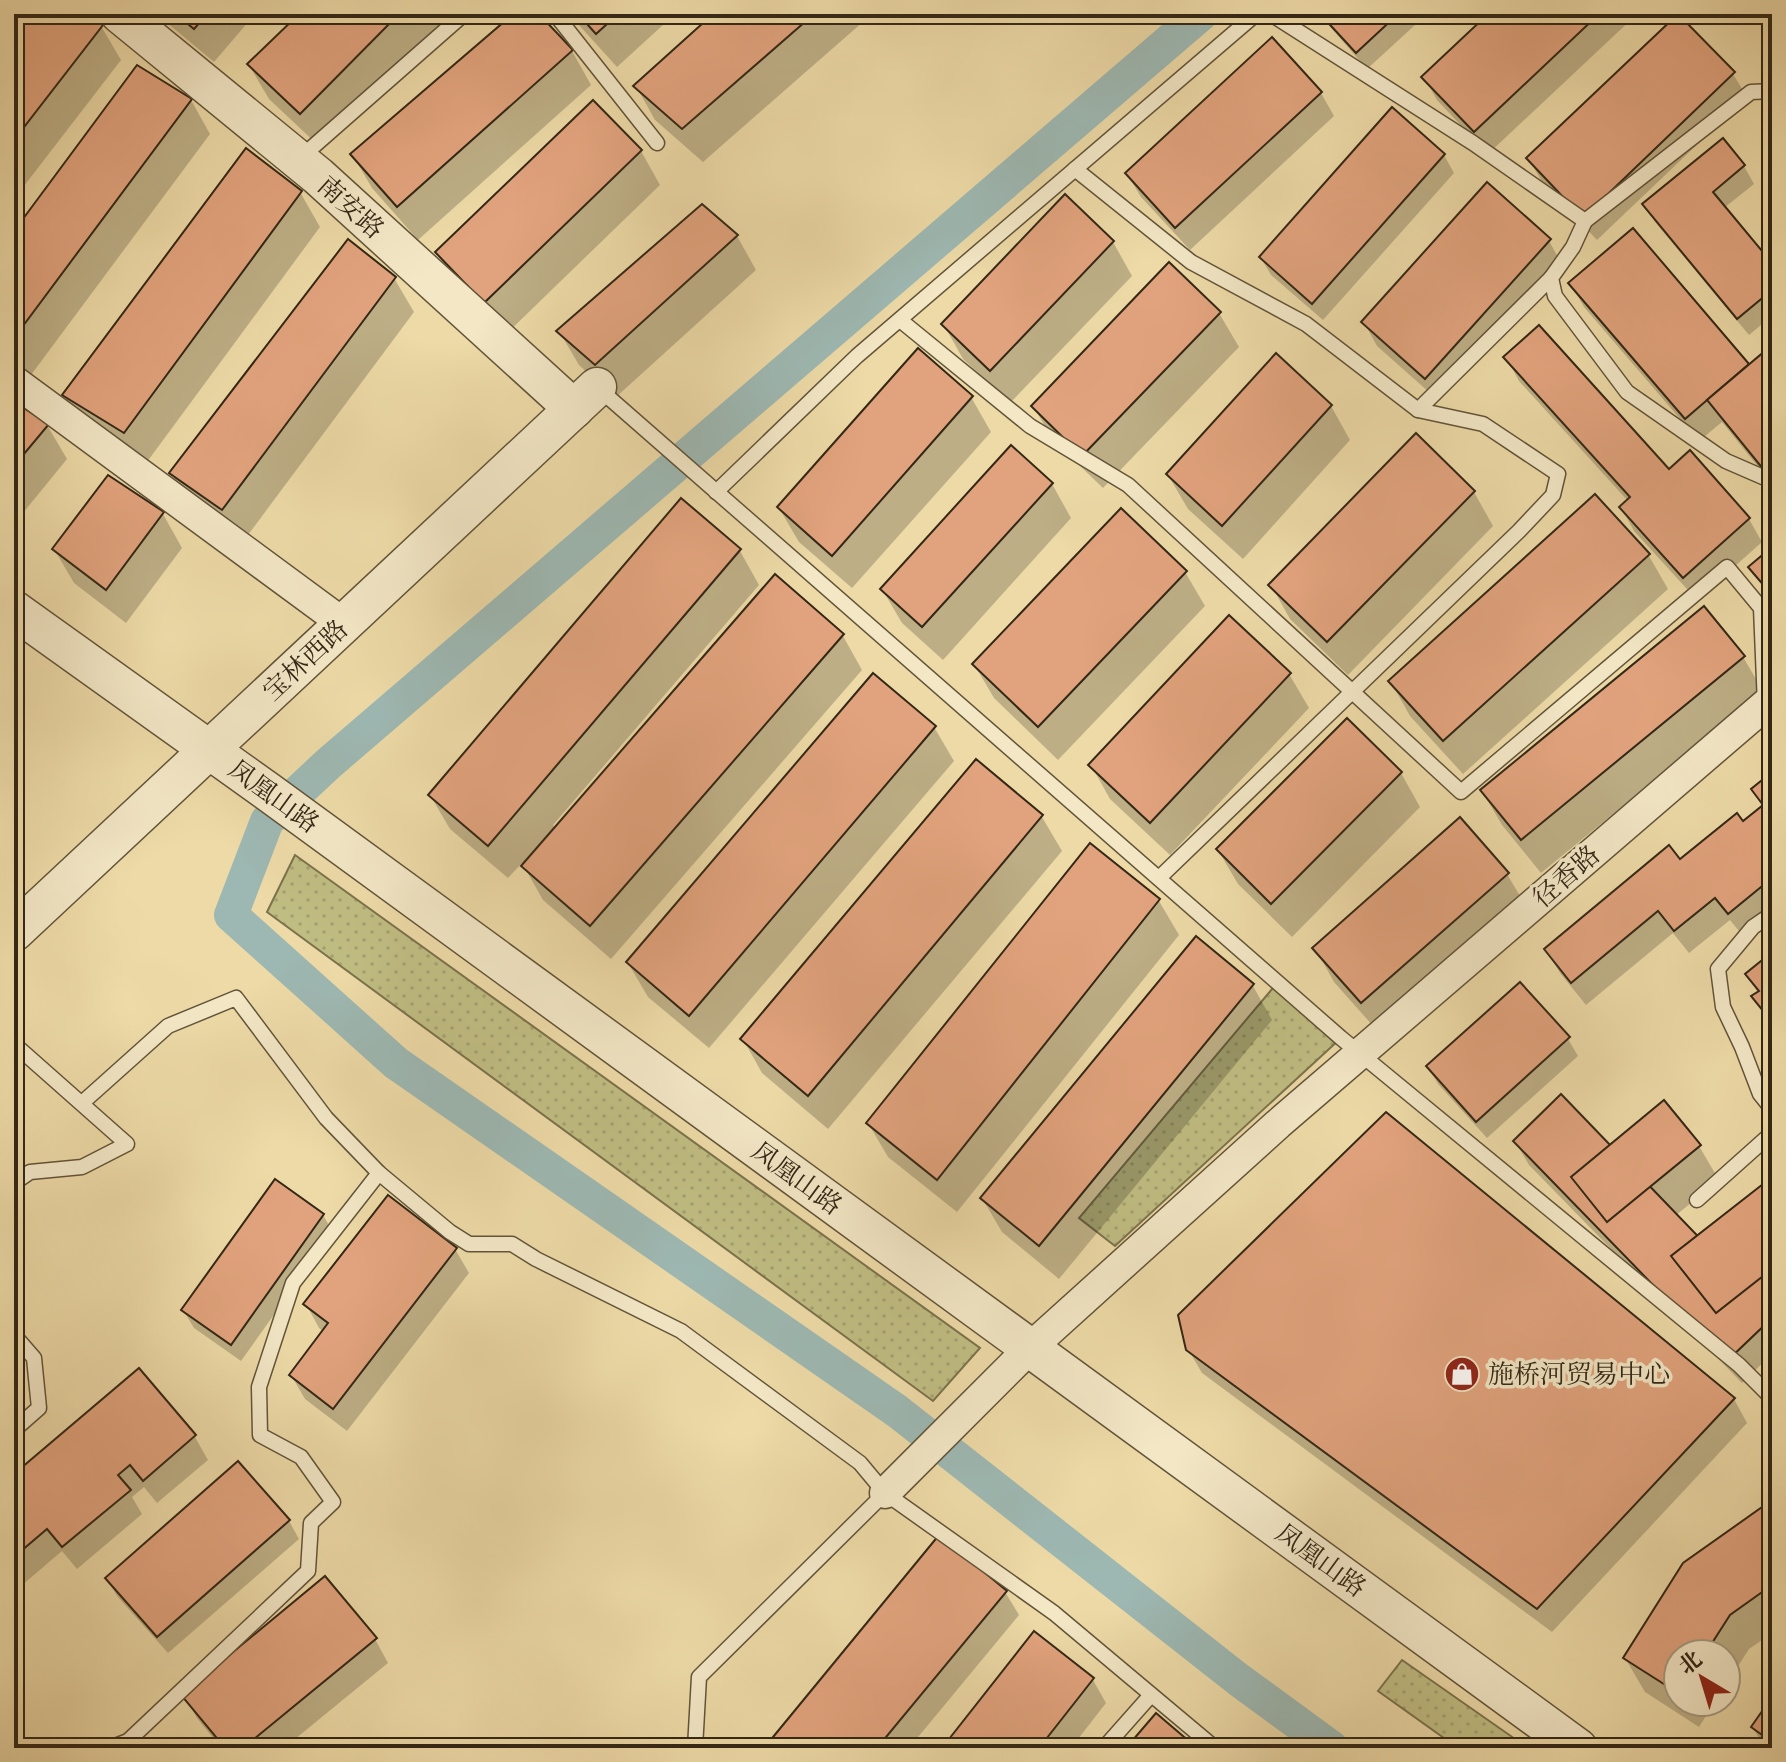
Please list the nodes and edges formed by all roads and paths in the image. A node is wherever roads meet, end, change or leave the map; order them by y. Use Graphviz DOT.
graph roads {
  1 [pos="120,14"];
  2 [pos="464,14"];
  3 [pos="555,14"];
  4 [pos="1256,14"];
  5 [pos="1271,14"];
  6 [pos="1772,91"];
  7 [pos="657,143"];
  8 [pos="298,160"];
  9 [pos="1075,169"];
  10 [pos="1585,221"];
  11 [pos="1551,278"];
  12 [pos="900,320"];
  13 [pos="14,381"];
  14 [pos="585,398"];
  15 [pos="1418,410"];
  16 [pos="1772,481"];
  17 [pos="716,492"];
  18 [pos="14,610"];
  19 [pos="344,624"];
  20 [pos="1354,693"];
  21 [pos="1770,704"];
  22 [pos="210,749"];
  23 [pos="1159,878"];
  24 [pos="1772,914"];
  25 [pos="14,932"];
  26 [pos="14,1044"];
  27 [pos="1359,1053"];
  28 [pos="82,1103"];
  29 [pos="1772,1109"];
  30 [pos="1772,1133"];
  31 [pos="379,1173"];
  32 [pos="14,1183"];
  33 [pos="1697,1200"];
  34 [pos="14,1335"];
  35 [pos="1030,1348"];
  36 [pos="1772,1398"];
  37 [pos="14,1430"];
  38 [pos="885,1493"];
  39 [pos="1151,1695"];
  40 [pos="110,1748"];
  41 [pos="695,1748"];
  42 [pos="1104,1748"];
  43 [pos="1215,1748"];
  44 [pos="1578,1748"];
  1 -- 8 [label="street, 南安路"];
  2 -- 8 [label="lane"];
  3 -- 7 [label="lane"];
  4 -- 9 [label="lane"];
  5 -- 10 [label="lane"];
  6 -- 10 [label="lane"];
  8 -- 14 [label="street, 南安路"];
  9 -- 12 [label="lane"];
  9 -- 15 [label="lane"];
  10 -- 11 [label="lane"];
  11 -- 15 [label="lane"];
  11 -- 16 [label="lane"];
  12 -- 17 [label="lane"];
  12 -- 20 [label="lane"];
  13 -- 19 [label="street"];
  14 -- 17 [label="lane"];
  14 -- 19 [label="street, 宝林西路"];
  15 -- 20 [label="lane"];
  17 -- 23 [label="lane"];
  18 -- 22 [label="street, 凤凰山路"];
  19 -- 22 [label="street, 宝林西路"];
  20 -- 21 [label="lane"];
  20 -- 23 [label="lane"];
  21 -- 27 [label="street, 径香路"];
  22 -- 25 [label="street, 宝林西路"];
  22 -- 35 [label="street, 凤凰山路"];
  23 -- 27 [label="lane"];
  24 -- 29 [label="lane"];
  26 -- 28 [label="lane"];
  27 -- 35 [label="street, 径香路"];
  27 -- 36 [label="lane"];
  28 -- 31 [label="lane"];
  28 -- 32 [label="lane"];
  30 -- 33 [label="lane"];
  31 -- 38 [label="lane"];
  31 -- 40 [label="lane"];
  34 -- 37 [label="lane"];
  35 -- 38 [label="street, 径香路"];
  35 -- 44 [label="street, 凤凰山路"];
  38 -- 39 [label="lane"];
  38 -- 41 [label="lane"];
  39 -- 42 [label="lane"];
  39 -- 43 [label="lane"];
}
